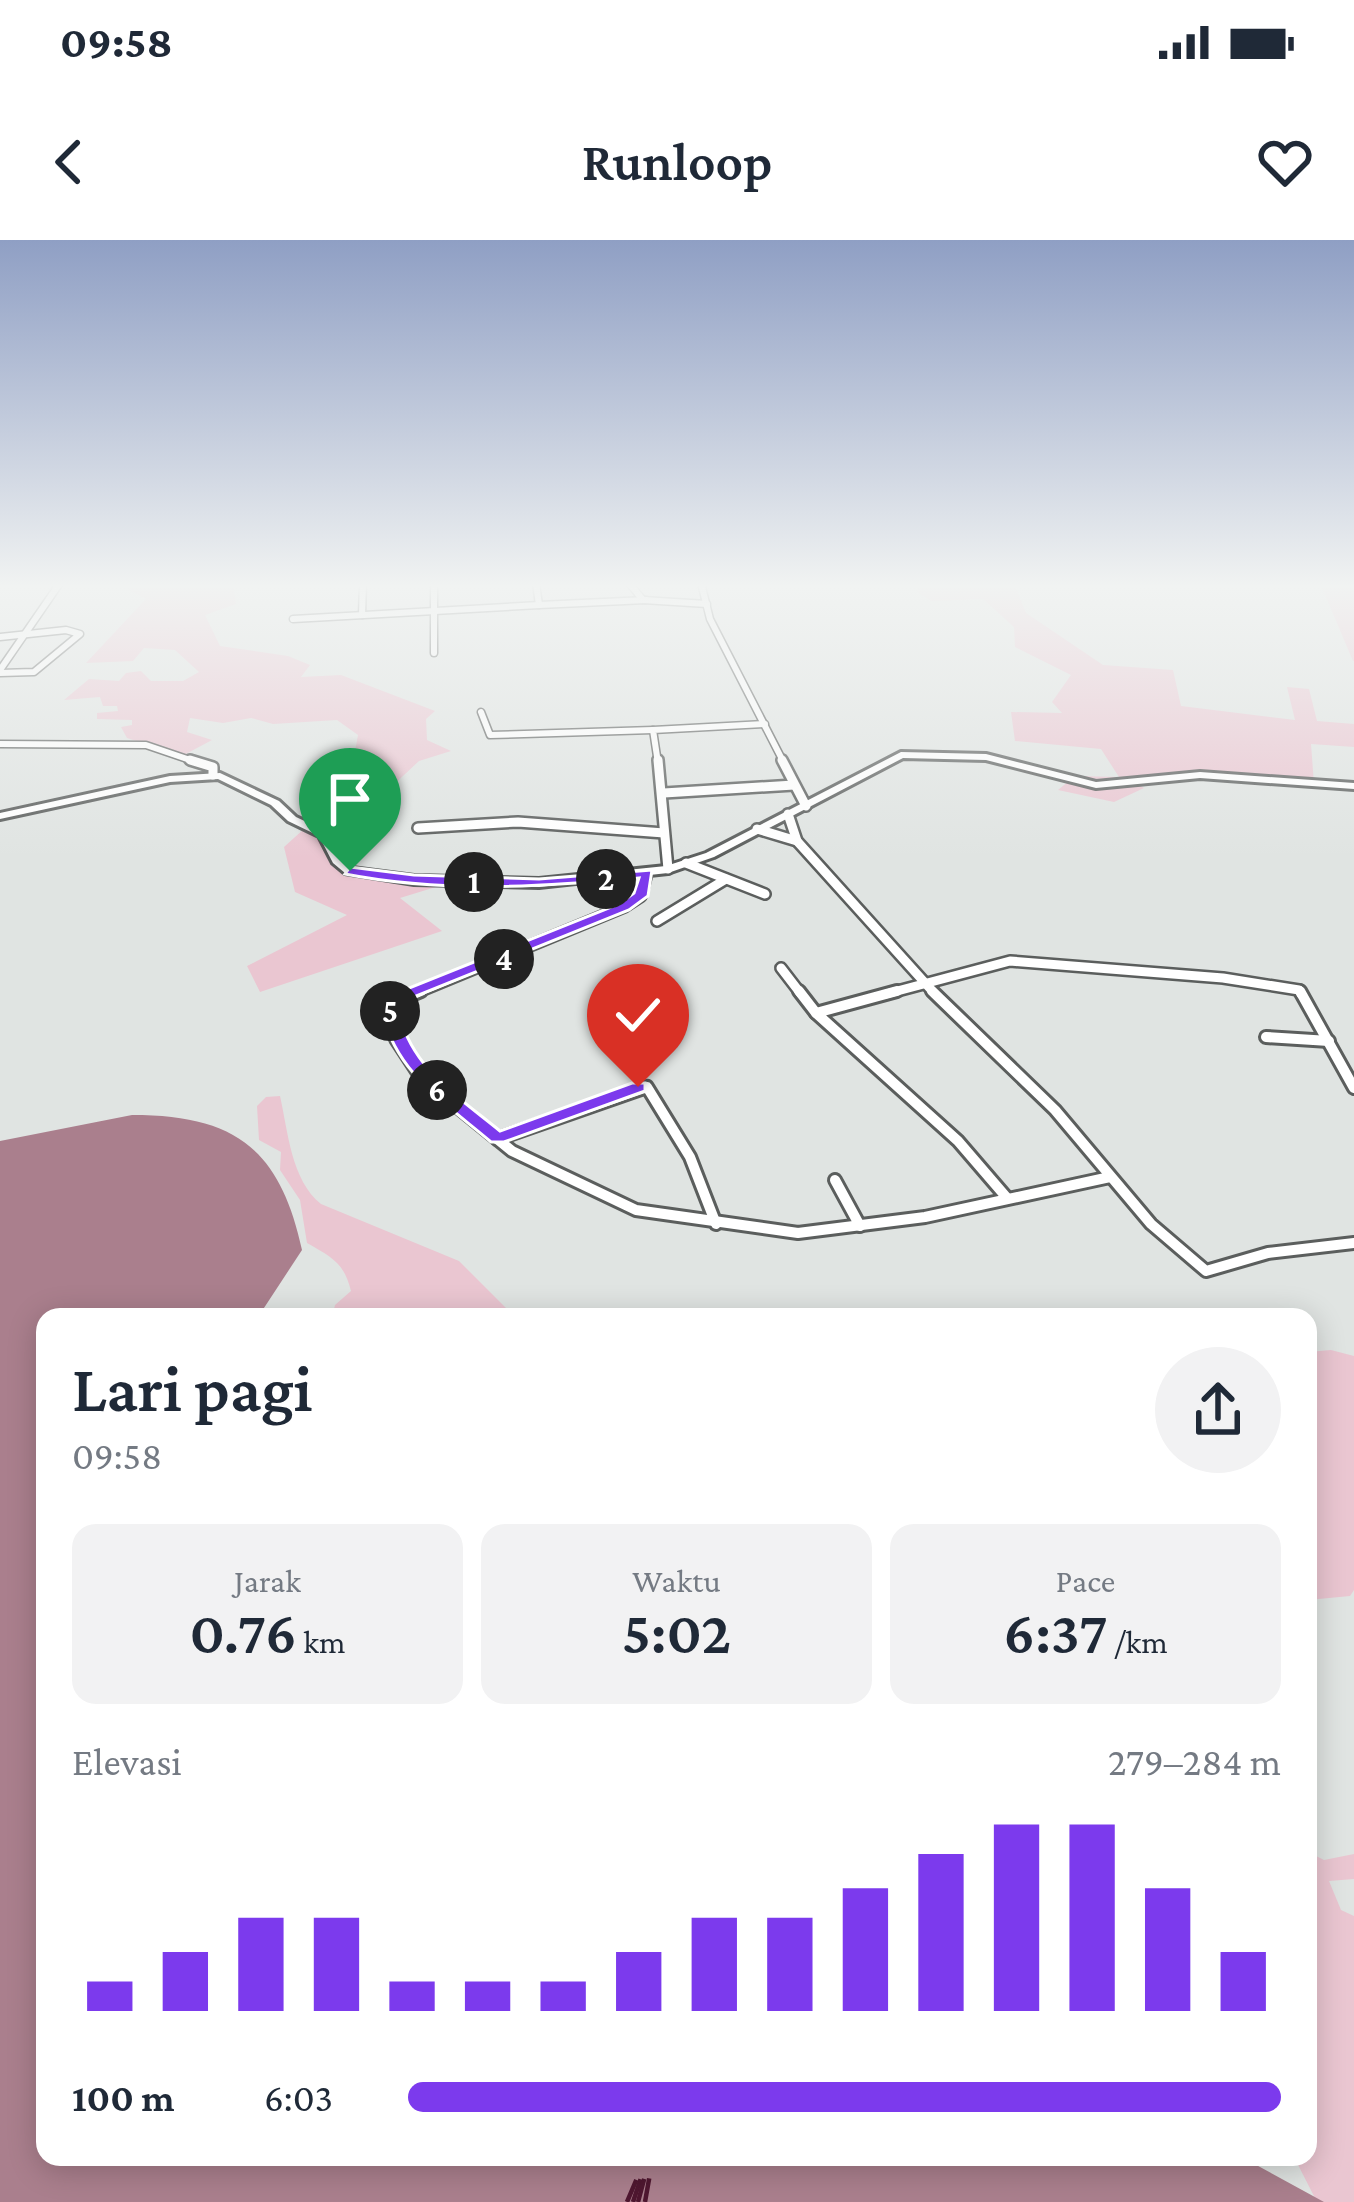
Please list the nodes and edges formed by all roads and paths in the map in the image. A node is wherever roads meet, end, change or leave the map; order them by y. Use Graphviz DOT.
graph roads {
  1 [pos="739,675"];
  2 [pos="481,712"];
  3 [pos="765,724"];
  4 [pos="653,730"];
  5 [pos="0,745"];
  6 [pos="213,775"];
  7 [pos="794,785"];
  8 [pos="1354,786"];
  9 [pos="664,793"];
  10 [pos="806,806"];
  11 [pos="788,814"];
  12 [pos="0,816"];
  13 [pos="418,827"];
  14 [pos="757,829"];
  15 [pos="664,833"];
  16 [pos="797,841"];
  17 [pos="686,863"];
  18 [pos="668,869"];
  19 [pos="647,873"];
  20 [pos="726,879"];
  21 [pos="765,894"];
  22 [pos="657,921"];
  23 [pos="781,968"];
  24 [pos="923,982"];
  25 [pos="816,1013"];
  26 [pos="1266,1037"];
  27 [pos="1329,1041"];
  28 [pos="1354,1088"];
  29 [pos="497,1138"];
  30 [pos="1110,1177"];
  31 [pos="835,1180"];
  32 [pos="1007,1198"];
  33 [pos="716,1224"];
  34 [pos="860,1226"];
  35 [pos="1354,1243"];
  1 -- 3 [label="street"];
  2 -- 4 [label="street"];
  3 -- 4 [label="street"];
  3 -- 7 [label="street"];
  4 -- 9 [label="street"];
  5 -- 6 [label="street"];
  6 -- 12 [label="main road"];
  6 -- 19 [label="main road"];
  7 -- 9 [label="street"];
  7 -- 10 [label="street"];
  8 -- 10 [label="main road"];
  9 -- 15 [label="street"];
  10 -- 11 [label="main road"];
  11 -- 14 [label="main road"];
  11 -- 16 [label="street"];
  13 -- 15 [label="street"];
  14 -- 16 [label="street"];
  14 -- 17 [label="main road"];
  15 -- 18 [label="street"];
  16 -- 24 [label="street"];
  17 -- 18 [label="main road"];
  17 -- 20 [label="street"];
  18 -- 19 [label="main road"];
  19 -- 29 [label="street"];
  20 -- 21 [label="street"];
  20 -- 22 [label="street"];
  23 -- 25 [label="street"];
  24 -- 25 [label="street"];
  24 -- 27 [label="street"];
  24 -- 30 [label="street"];
  25 -- 32 [label="street"];
  26 -- 27 [label="street"];
  27 -- 28 [label="street"];
  29 -- 33 [label="street"];
  29 -- 33 [label="street"];
  30 -- 32 [label="street"];
  30 -- 35 [label="street"];
  31 -- 34 [label="street"];
  32 -- 34 [label="street"];
  33 -- 34 [label="street"];
}
